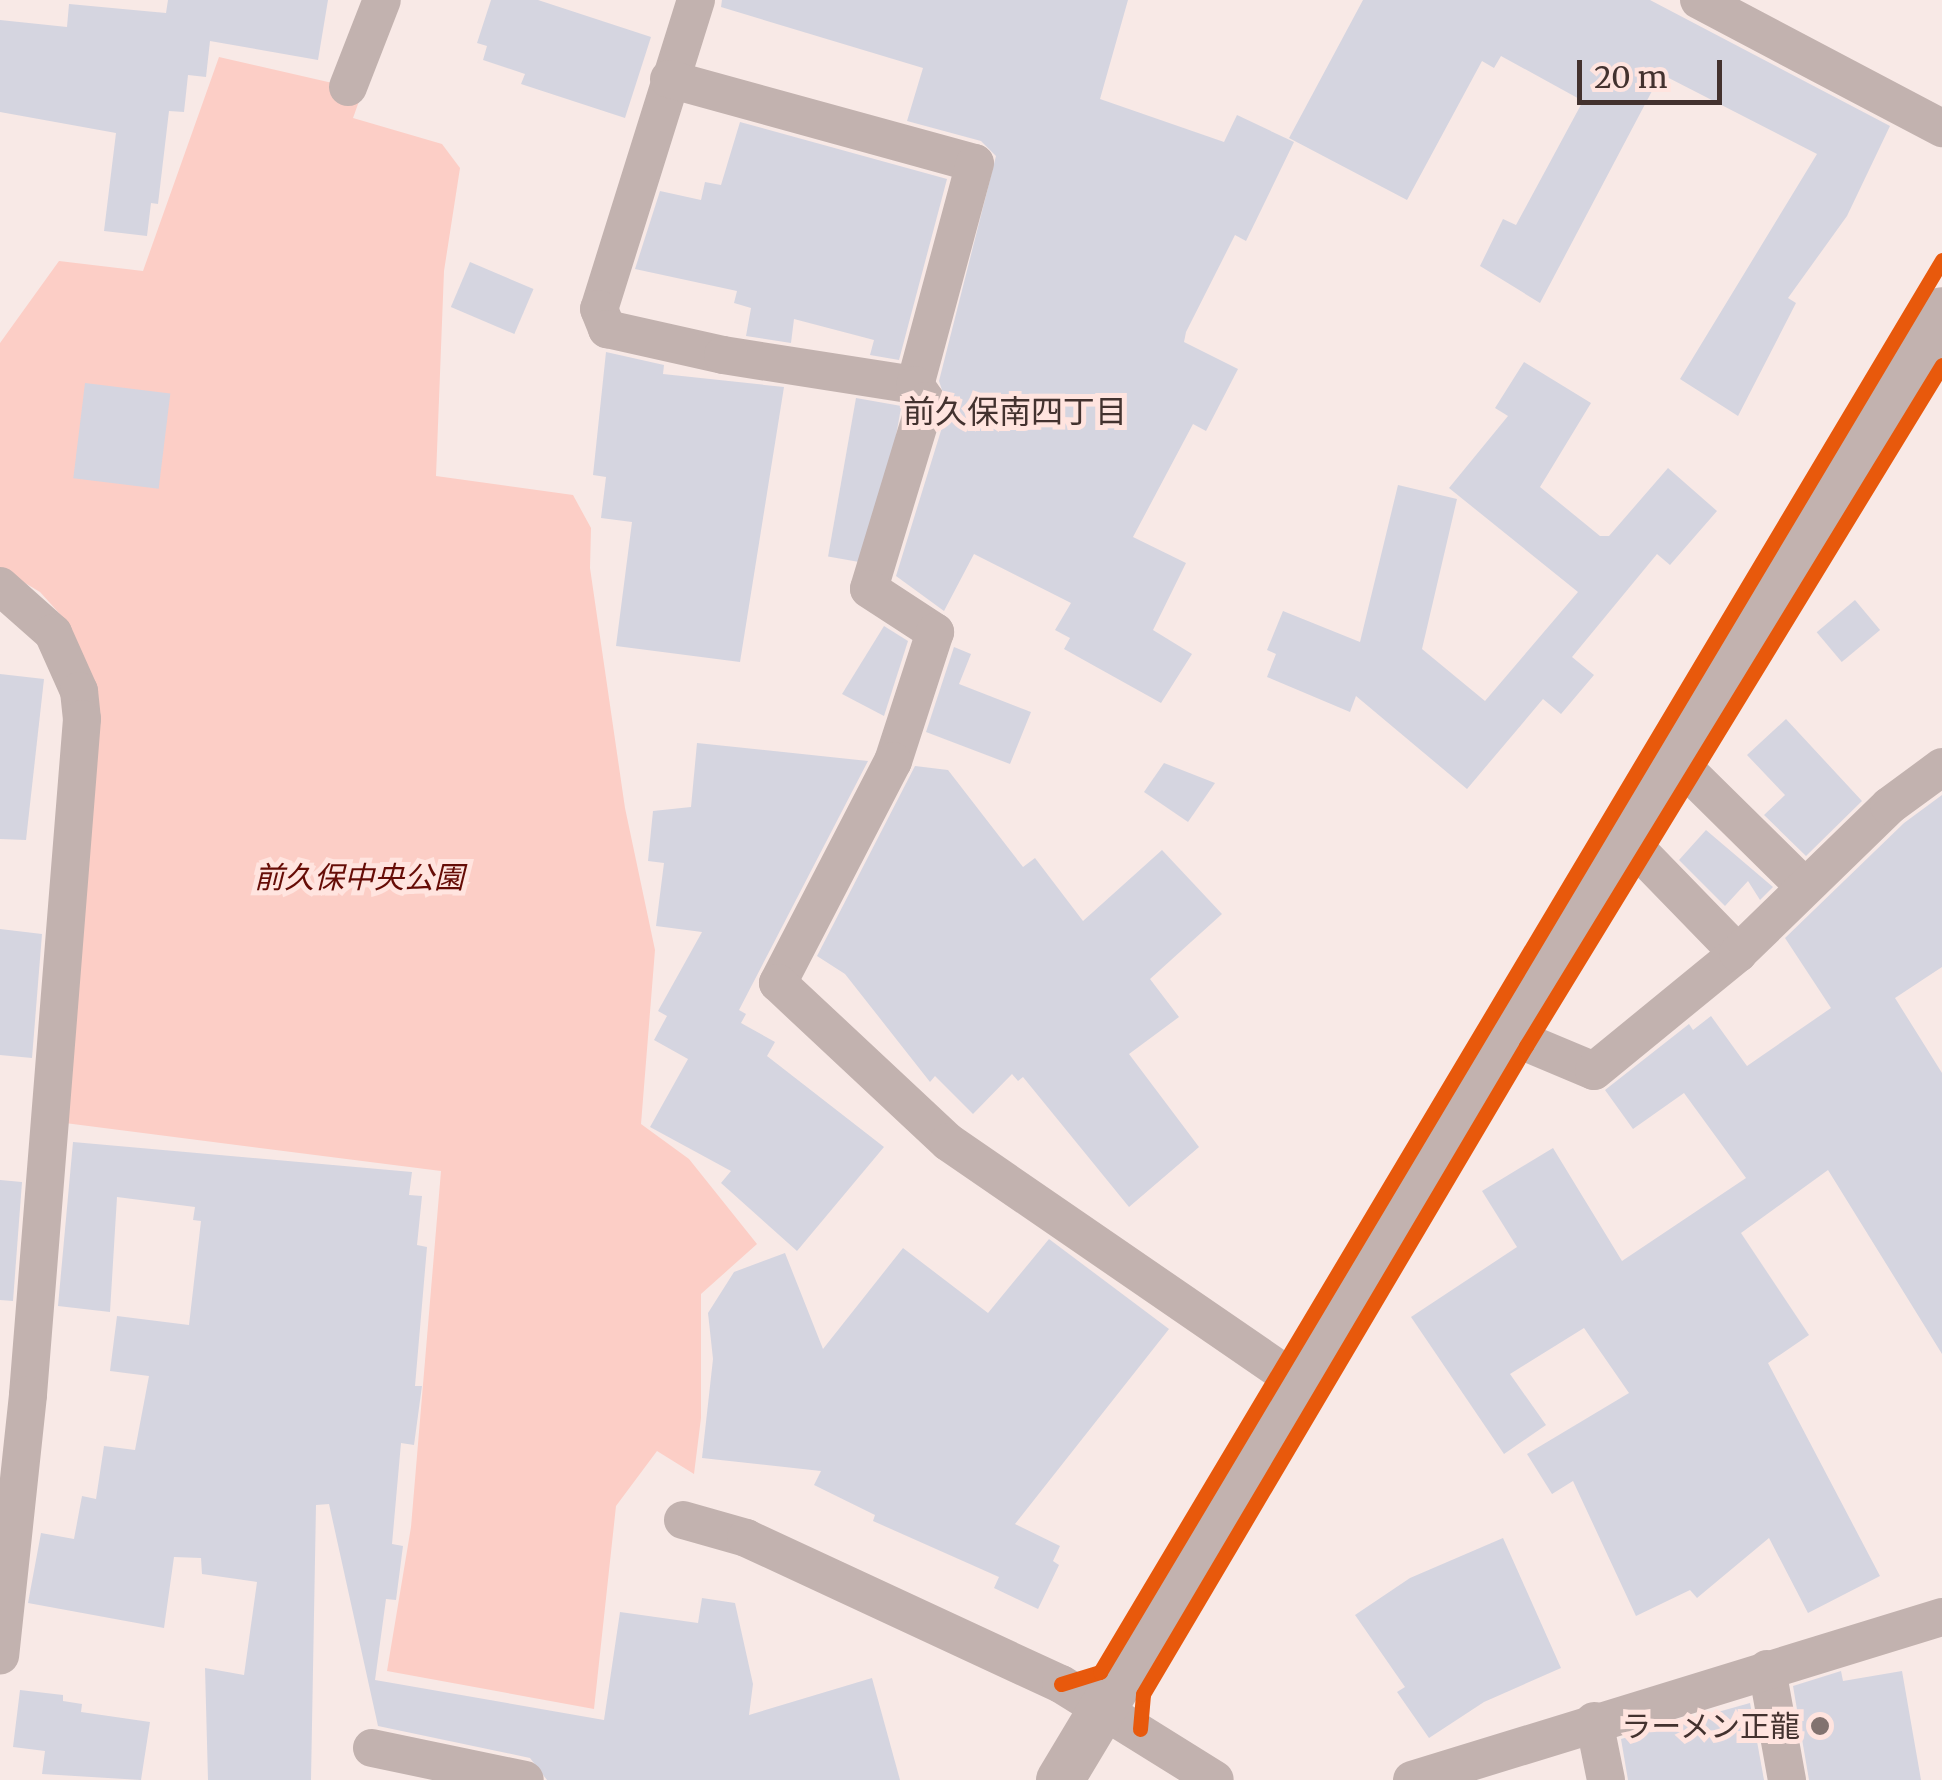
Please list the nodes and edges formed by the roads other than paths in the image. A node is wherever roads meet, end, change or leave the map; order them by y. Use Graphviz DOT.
graph roads {
  1 [pos="382,0"];
  2 [pos="696,0"];
  3 [pos="1708,2"];
  4 [pos="669,79"];
  5 [pos="348,87"];
  6 [pos="1942,128"];
  7 [pos="1942,310"];
  8 [pos="915,386"];
  9 [pos="0,586"];
  10 [pos="1674,758"];
  11 [pos="1942,767"];
  12 [pos="1626,838"];
  13 [pos="1804,885"];
  14 [pos="1738,953"];
  15 [pos="1508,1035"];
  16 [pos="1300,1384"];
  17 [pos="682,1520"];
  18 [pos="1941,1625"];
  19 [pos="0,1655"];
  20 [pos="1766,1670"];
  21 [pos="1104,1709"];
  22 [pos="1594,1720"];
  23 [pos="372,1748"];
  24 [pos="1430,1778"];
  25 [pos="525,1780"];
  26 [pos="1060,1780"];
  27 [pos="1215,1780"];
  28 [pos="1606,1780"];
  29 [pos="1787,1780"];
  1 -- 5 [label="street"];
  2 -- 4 [label="street"];
  3 -- 6 [label="street"];
  4 -- 8 [label="street"];
  4 -- 8 [label="street"];
  7 -- 10 [label="street"];
  8 -- 16 [label="street"];
  9 -- 19 [label="street"];
  10 -- 12 [label="street"];
  10 -- 13 [label="street"];
  11 -- 13 [label="street"];
  12 -- 14 [label="street"];
  12 -- 15 [label="street"];
  13 -- 14 [label="street"];
  14 -- 15 [label="street"];
  15 -- 16 [label="street"];
  16 -- 21 [label="street"];
  17 -- 21 [label="street"];
  18 -- 20 [label="street"];
  20 -- 22 [label="street"];
  20 -- 29 [label="street"];
  21 -- 26 [label="street"];
  21 -- 27 [label="street"];
  22 -- 24 [label="street"];
  22 -- 28 [label="street"];
  23 -- 25 [label="street"];
}
